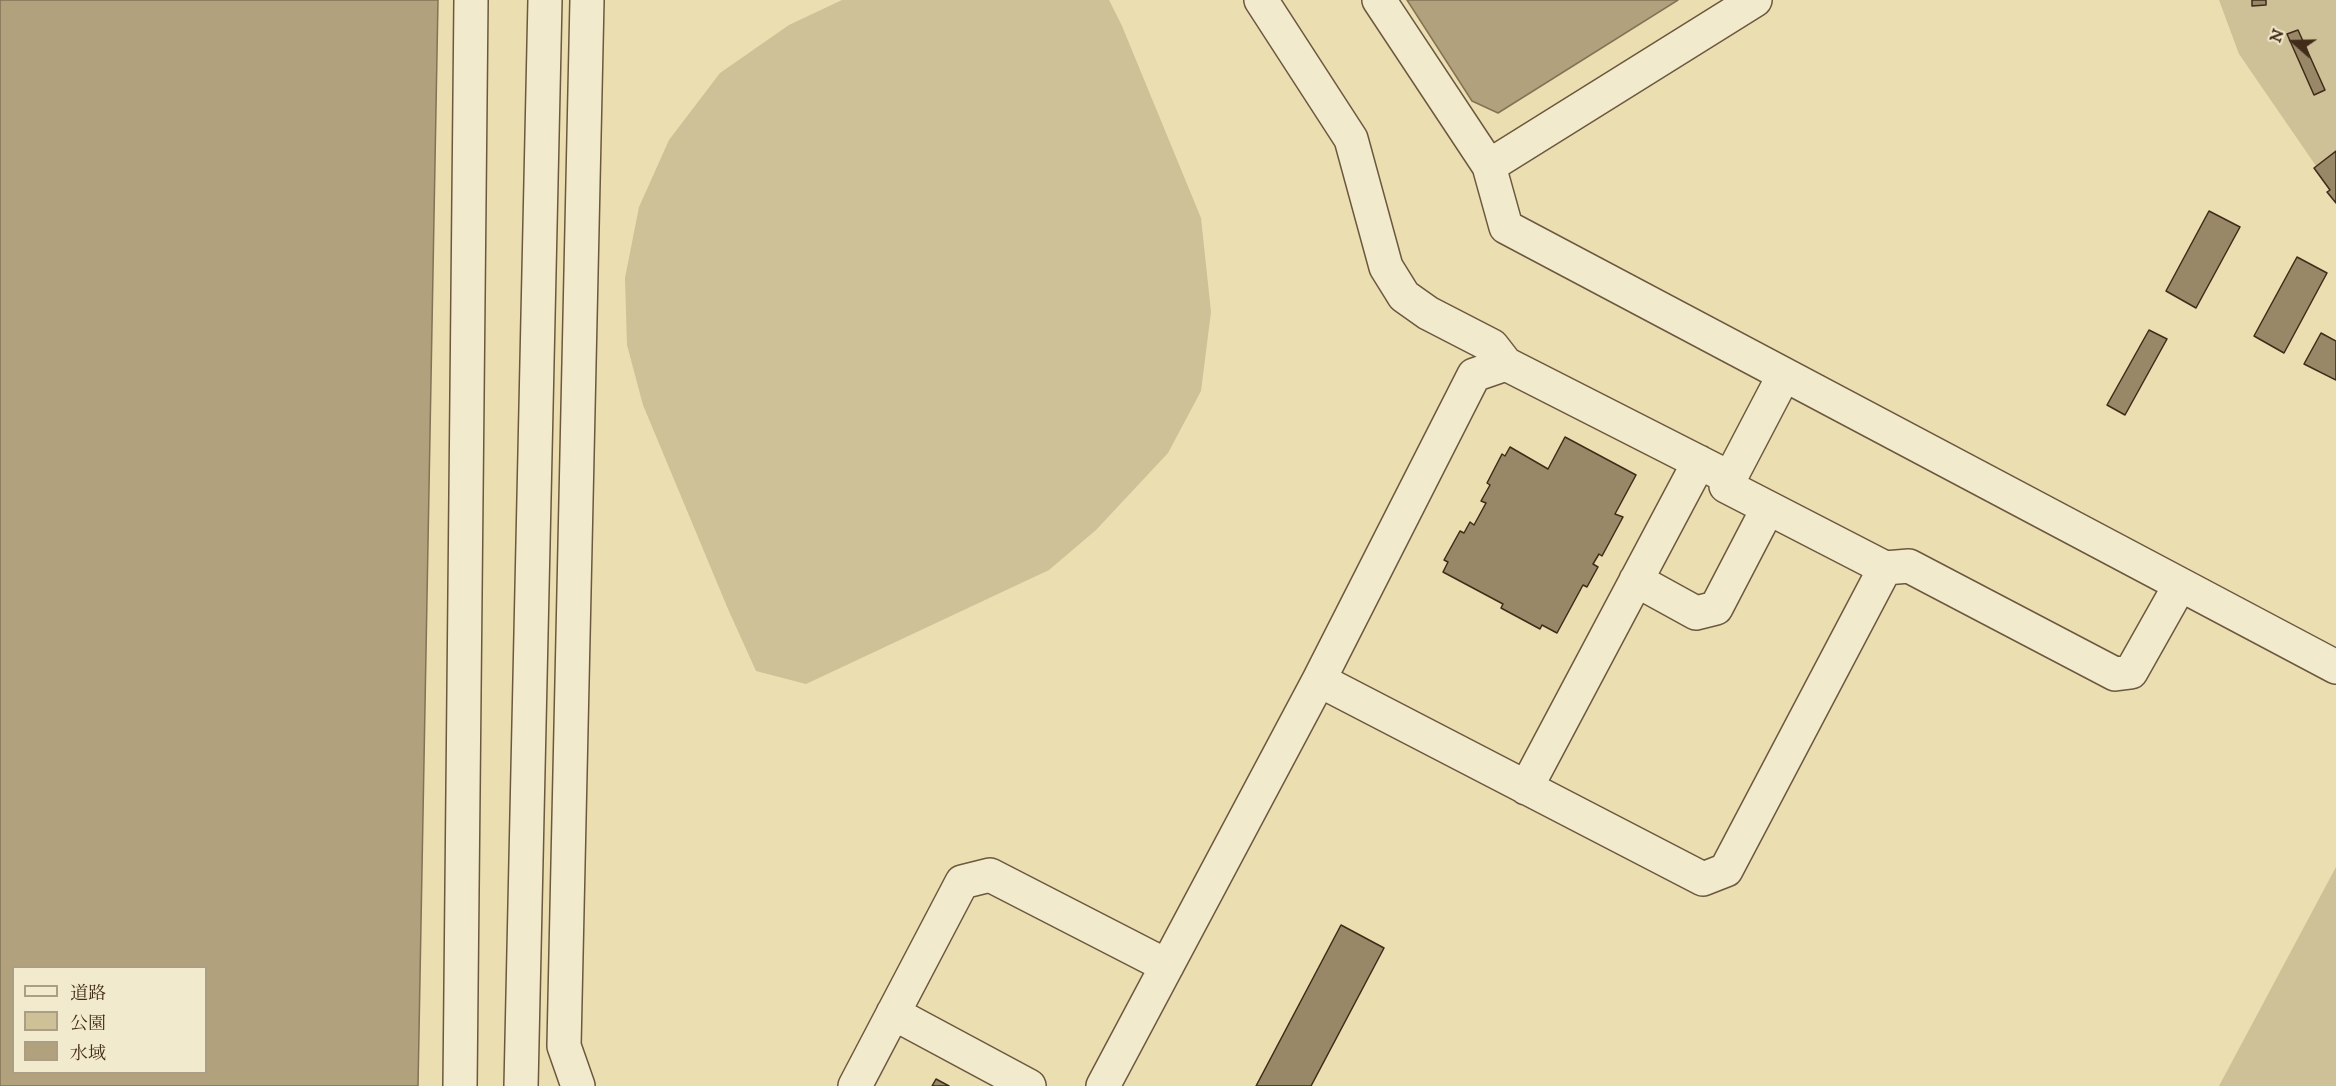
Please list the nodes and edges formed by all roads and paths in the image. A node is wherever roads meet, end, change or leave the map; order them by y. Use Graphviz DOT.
graph roads {
  1 [pos="471,0"];
  2 [pos="545,0"];
  3 [pos="587,0"];
  4 [pos="1262,0"];
  5 [pos="1379,0"];
  6 [pos="1755,0"];
  7 [pos="1489,166"];
  8 [pos="1506,364"];
  9 [pos="1784,375"];
  10 [pos="1699,462"];
  11 [pos="1731,478"];
  12 [pos="1768,508"];
  13 [pos="1885,568"];
  14 [pos="1636,580"];
  15 [pos="2181,585"];
  16 [pos="2336,667"];
  17 [pos="1318,680"];
  18 [pos="1526,788"];
  19 [pos="1167,966"];
  20 [pos="893,1013"];
  21 [pos="460,1086"];
  22 [pos="521,1086"];
  23 [pos="578,1086"];
  24 [pos="855,1086"];
  25 [pos="1029,1086"];
  26 [pos="1103,1086"];
  1 -- 21 [label="street"];
  2 -- 22 [label="street"];
  3 -- 23 [label="street"];
  4 -- 8 [label="street"];
  5 -- 7 [label="street"];
  6 -- 7 [label="street"];
  7 -- 9 [label="street"];
  8 -- 10 [label="street"];
  8 -- 17 [label="street"];
  9 -- 11 [label="street"];
  9 -- 15 [label="street"];
  10 -- 11 [label="street"];
  10 -- 14 [label="street"];
  11 -- 12 [label="street"];
  12 -- 13 [label="street"];
  12 -- 14 [label="street"];
  13 -- 15 [label="street"];
  13 -- 18 [label="street"];
  14 -- 18 [label="street"];
  15 -- 16 [label="street"];
  17 -- 18 [label="street"];
  17 -- 19 [label="street"];
  19 -- 20 [label="street"];
  19 -- 26 [label="street"];
  20 -- 24 [label="street"];
  20 -- 25 [label="street"];
}
